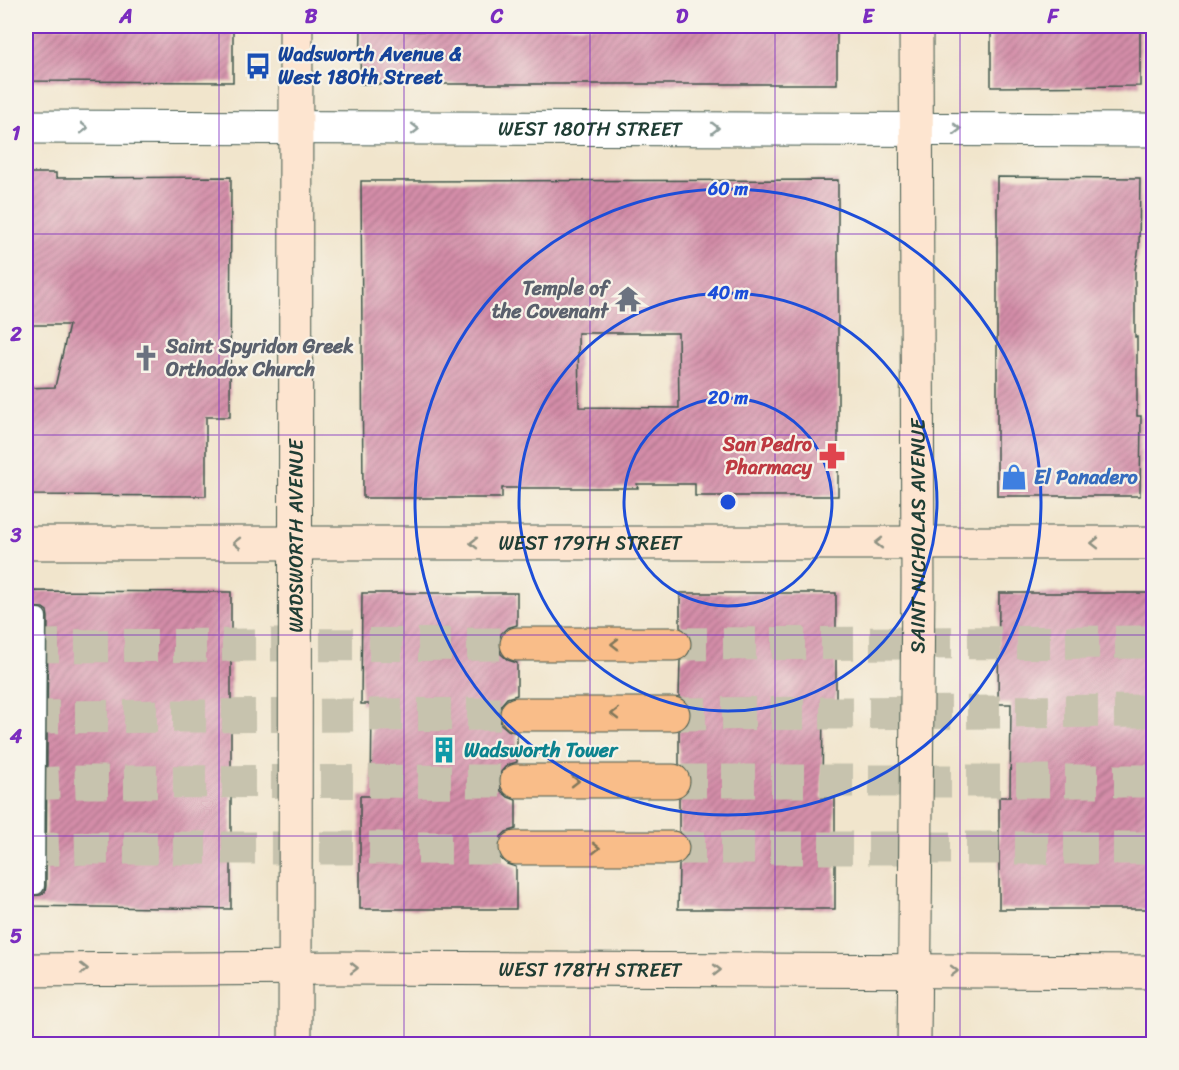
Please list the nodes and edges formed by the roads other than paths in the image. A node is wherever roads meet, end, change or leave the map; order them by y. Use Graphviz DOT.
graph roads {
  1 [pos="296,26"];
  2 [pos="916,26"];
  3 [pos="26,127"];
  4 [pos="295,129"];
  5 [pos="916,129"];
  6 [pos="1154,130"];
  7 [pos="26,543"];
  8 [pos="295,543"];
  9 [pos="917,543"];
  10 [pos="1154,543"];
  11 [pos="26,617"];
  12 [pos="517,644"];
  13 [pos="674,644"];
  14 [pos="517,714"];
  15 [pos="673,714"];
  16 [pos="517,781"];
  17 [pos="673,781"];
  18 [pos="516,848"];
  19 [pos="672,848"];
  20 [pos="26,886"];
  21 [pos="296,968"];
  22 [pos="26,970"];
  23 [pos="914,971"];
  24 [pos="1154,972"];
  25 [pos="296,1044"];
  26 [pos="914,1044"];
  1 -- 4 [label="main road, WADSWORTH AVENUE"];
  2 -- 5 [label="main road, SAINT NICHOLAS AVENUE"];
  3 -- 4 [label="street, WEST 180TH STREET, one-way"];
  4 -- 5 [label="street, WEST 180TH STREET, one-way"];
  4 -- 8 [label="main road, WADSWORTH AVENUE"];
  5 -- 6 [label="street, WEST 180TH STREET, one-way"];
  5 -- 9 [label="main road, SAINT NICHOLAS AVENUE"];
  8 -- 7 [label="main road, WEST 179TH STREET, one-way"];
  9 -- 8 [label="main road, WEST 179TH STREET, one-way"];
  8 -- 21 [label="main road, WADSWORTH AVENUE"];
  10 -- 9 [label="main road, WEST 179TH STREET, one-way"];
  9 -- 23 [label="main road, SAINT NICHOLAS AVENUE"];
  11 -- 20 [label="lane, bridge"];
  13 -- 12 [label="highway, one-way"];
  15 -- 14 [label="highway, one-way"];
  16 -- 17 [label="highway, one-way"];
  18 -- 19 [label="highway, one-way"];
  22 -- 21 [label="main road, WEST 178TH STREET, one-way"];
  21 -- 23 [label="main road, WEST 178TH STREET, one-way"];
  21 -- 25 [label="main road, WADSWORTH AVENUE"];
  23 -- 24 [label="main road, WEST 178TH STREET, one-way"];
  23 -- 26 [label="main road, SAINT NICHOLAS AVENUE"];
}
